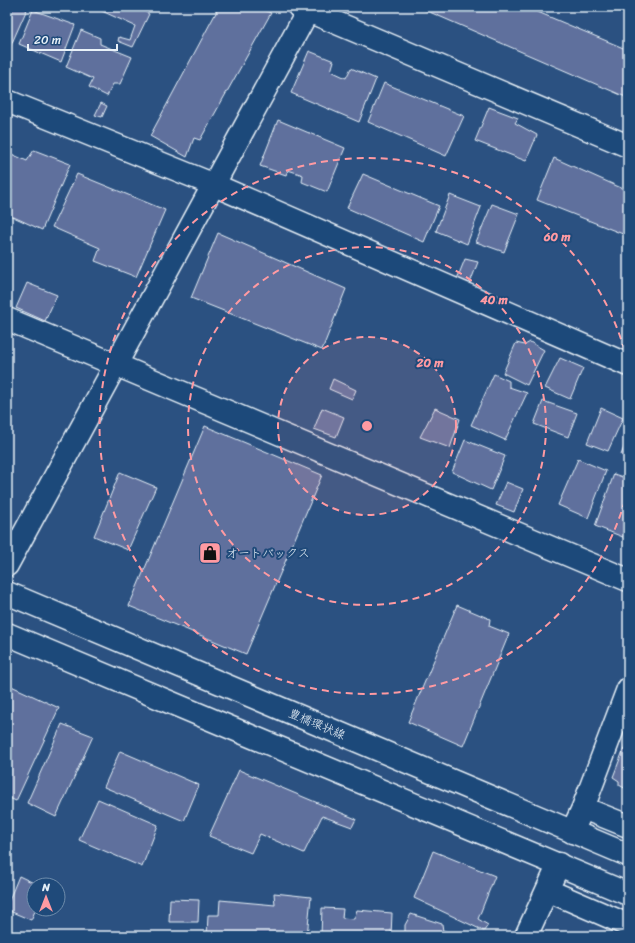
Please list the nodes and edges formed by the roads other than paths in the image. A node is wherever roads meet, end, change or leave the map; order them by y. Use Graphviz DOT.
graph roads {
  1 [pos="305,8"];
  2 [pos="7,100"];
  3 [pos="628,146"];
  4 [pos="212,184"];
  5 [pos="7,319"];
  6 [pos="116,364"];
  7 [pos="628,365"];
  8 [pos="7,565"];
  9 [pos="628,580"];
  10 [pos="7,593"];
  11 [pos="7,634"];
  12 [pos="628,689"];
  13 [pos="584,808"];
  14 [pos="628,826"];
  15 [pos="572,832"];
  16 [pos="628,855"];
  17 [pos="558,864"];
  18 [pos="547,890"];
  19 [pos="628,894"];
  20 [pos="628,925"];
  21 [pos="526,936"];
  1 -- 3 [label="street"];
  1 -- 4 [label="street"];
  2 -- 4 [label="street"];
  4 -- 6 [label="street"];
  4 -- 7 [label="street"];
  5 -- 6 [label="street"];
  6 -- 8 [label="street"];
  6 -- 9 [label="street"];
  10 -- 15 [label="street, 豊橋環状線"];
  11 -- 17 [label="street"];
  12 -- 13 [label="street"];
  13 -- 14 [label="street"];
  13 -- 15 [label="street"];
  15 -- 16 [label="street, 豊橋環状線"];
  17 -- 18 [label="street"];
  17 -- 19 [label="street"];
  18 -- 20 [label="street"];
  18 -- 21 [label="street"];
}
